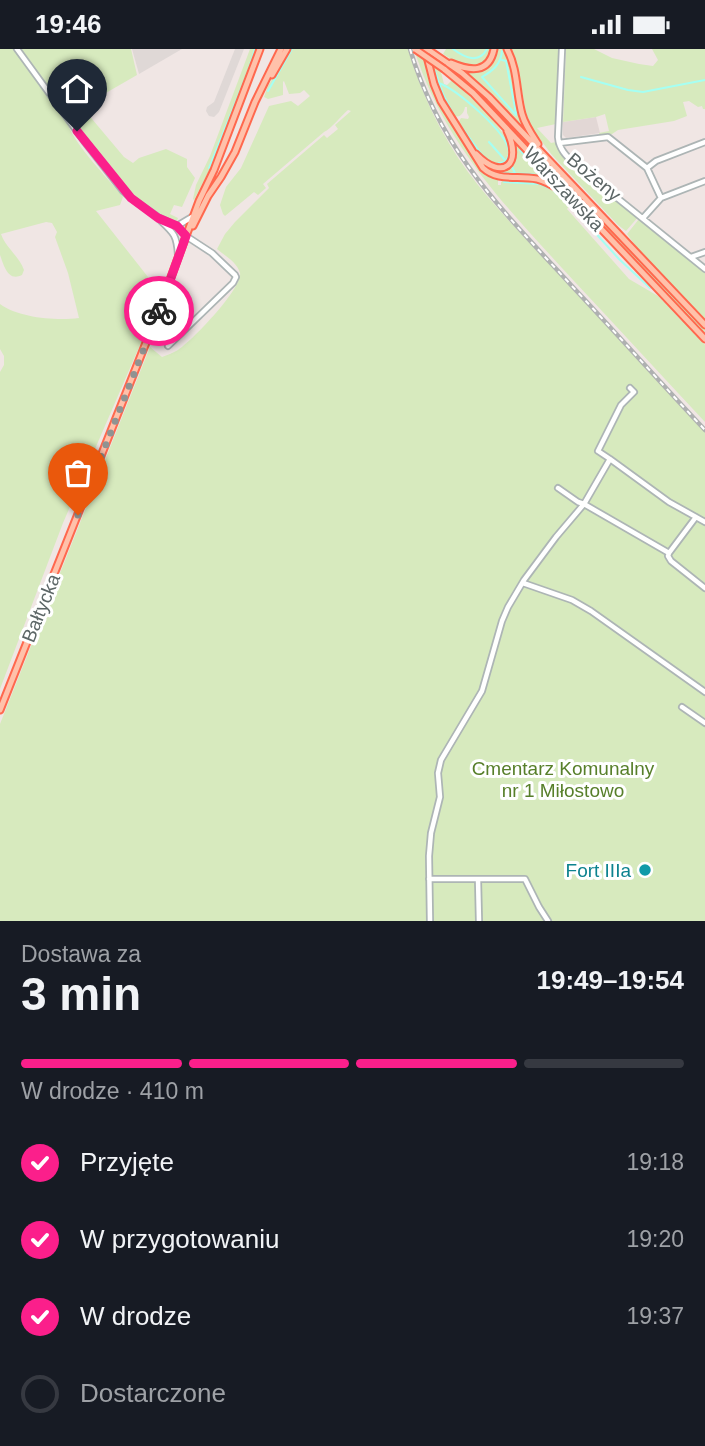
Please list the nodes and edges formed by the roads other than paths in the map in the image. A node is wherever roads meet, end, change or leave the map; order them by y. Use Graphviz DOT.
graph roads {
  1 [pos="17,49"];
  2 [pos="261,49"];
  3 [pos="281,49"];
  4 [pos="288,49"];
  5 [pos="415,49"];
  6 [pos="426,49"];
  7 [pos="495,49"];
  8 [pos="507,49"];
  9 [pos="562,49"];
  10 [pos="442,59"];
  11 [pos="260,92"];
  12 [pos="501,123"];
  13 [pos="705,142"];
  14 [pos="559,143"];
  15 [pos="467,144"];
  16 [pos="548,158"];
  17 [pos="647,168"];
  18 [pos="705,181"];
  19 [pos="661,198"];
  20 [pos="580,207"];
  21 [pos="193,217"];
  22 [pos="158,218"];
  23 [pos="643,218"];
  24 [pos="177,226"];
  25 [pos="174,233"];
  26 [pos="187,234"];
  27 [pos="705,252"];
  28 [pos="178,256"];
  29 [pos="690,257"];
  30 [pos="705,269"];
  31 [pos="705,325"];
  32 [pos="705,339"];
  33 [pos="168,346"];
  34 [pos="630,388"];
  35 [pos="610,459"];
  36 [pos="558,488"];
  37 [pos="584,504"];
  38 [pos="696,517"];
  39 [pos="705,522"];
  40 [pos="669,553"];
  41 [pos="523,583"];
  42 [pos="705,588"];
  43 [pos="705,692"];
  44 [pos="682,707"];
  45 [pos="0,710"];
  46 [pos="705,723"];
  47 [pos="429,879"];
  48 [pos="478,879"];
  49 [pos="430,921"];
  50 [pos="478,921"];
  51 [pos="548,921"];
  1 -- 22 [label="street"];
  2 -- 21 [label="main road, Bałtycka"];
  3 -- 11 [label="main road, Bałtycka"];
  4 -- 11 [label="main road"];
  5 -- 12 [label="main road, Warszawska, bridge"];
  6 -- 10 [label="main road, Warszawska"];
  6 -- 15 [label="main road"];
  7 -- 10 [label="main road"];
  8 -- 16 [label="main road"];
  9 -- 14 [label="street, Bożeny"];
  10 -- 16 [label="main road, Warszawska"];
  11 -- 26 [label="main road, Bałtycka"];
  12 -- 15 [label="main road"];
  12 -- 20 [label="main road, Warszawska"];
  13 -- 17 [label="street"];
  14 -- 17 [label="street"];
  14 -- 23 [label="street, Bożeny"];
  15 -- 20 [label="main road"];
  16 -- 31 [label="main road, Warszawska"];
  17 -- 19 [label="street"];
  18 -- 19 [label="street"];
  19 -- 23 [label="street"];
  20 -- 32 [label="main road, Warszawska"];
  21 -- 24 [label="street"];
  21 -- 26 [label="main road, Bałtycka"];
  22 -- 24 [label="street"];
  22 -- 25 [label="street"];
  23 -- 29 [label="street, Bożeny"];
  24 -- 26 [label="street"];
  25 -- 26 [label="street"];
  25 -- 28 [label="street"];
  26 -- 28 [label="main road, Bałtycka"];
  26 -- 33 [label="street"];
  27 -- 29 [label="street"];
  28 -- 45 [label="main road, Bałtycka"];
  29 -- 30 [label="street, Bożeny"];
  34 -- 35 [label="street"];
  35 -- 37 [label="street"];
  35 -- 38 [label="street"];
  36 -- 37 [label="street"];
  37 -- 40 [label="street"];
  37 -- 41 [label="street"];
  38 -- 39 [label="street"];
  38 -- 40 [label="street"];
  40 -- 42 [label="street"];
  41 -- 43 [label="street"];
  41 -- 47 [label="street"];
  44 -- 46 [label="street"];
  47 -- 48 [label="street"];
  47 -- 49 [label="street"];
  48 -- 50 [label="street"];
  48 -- 51 [label="street"];
}
